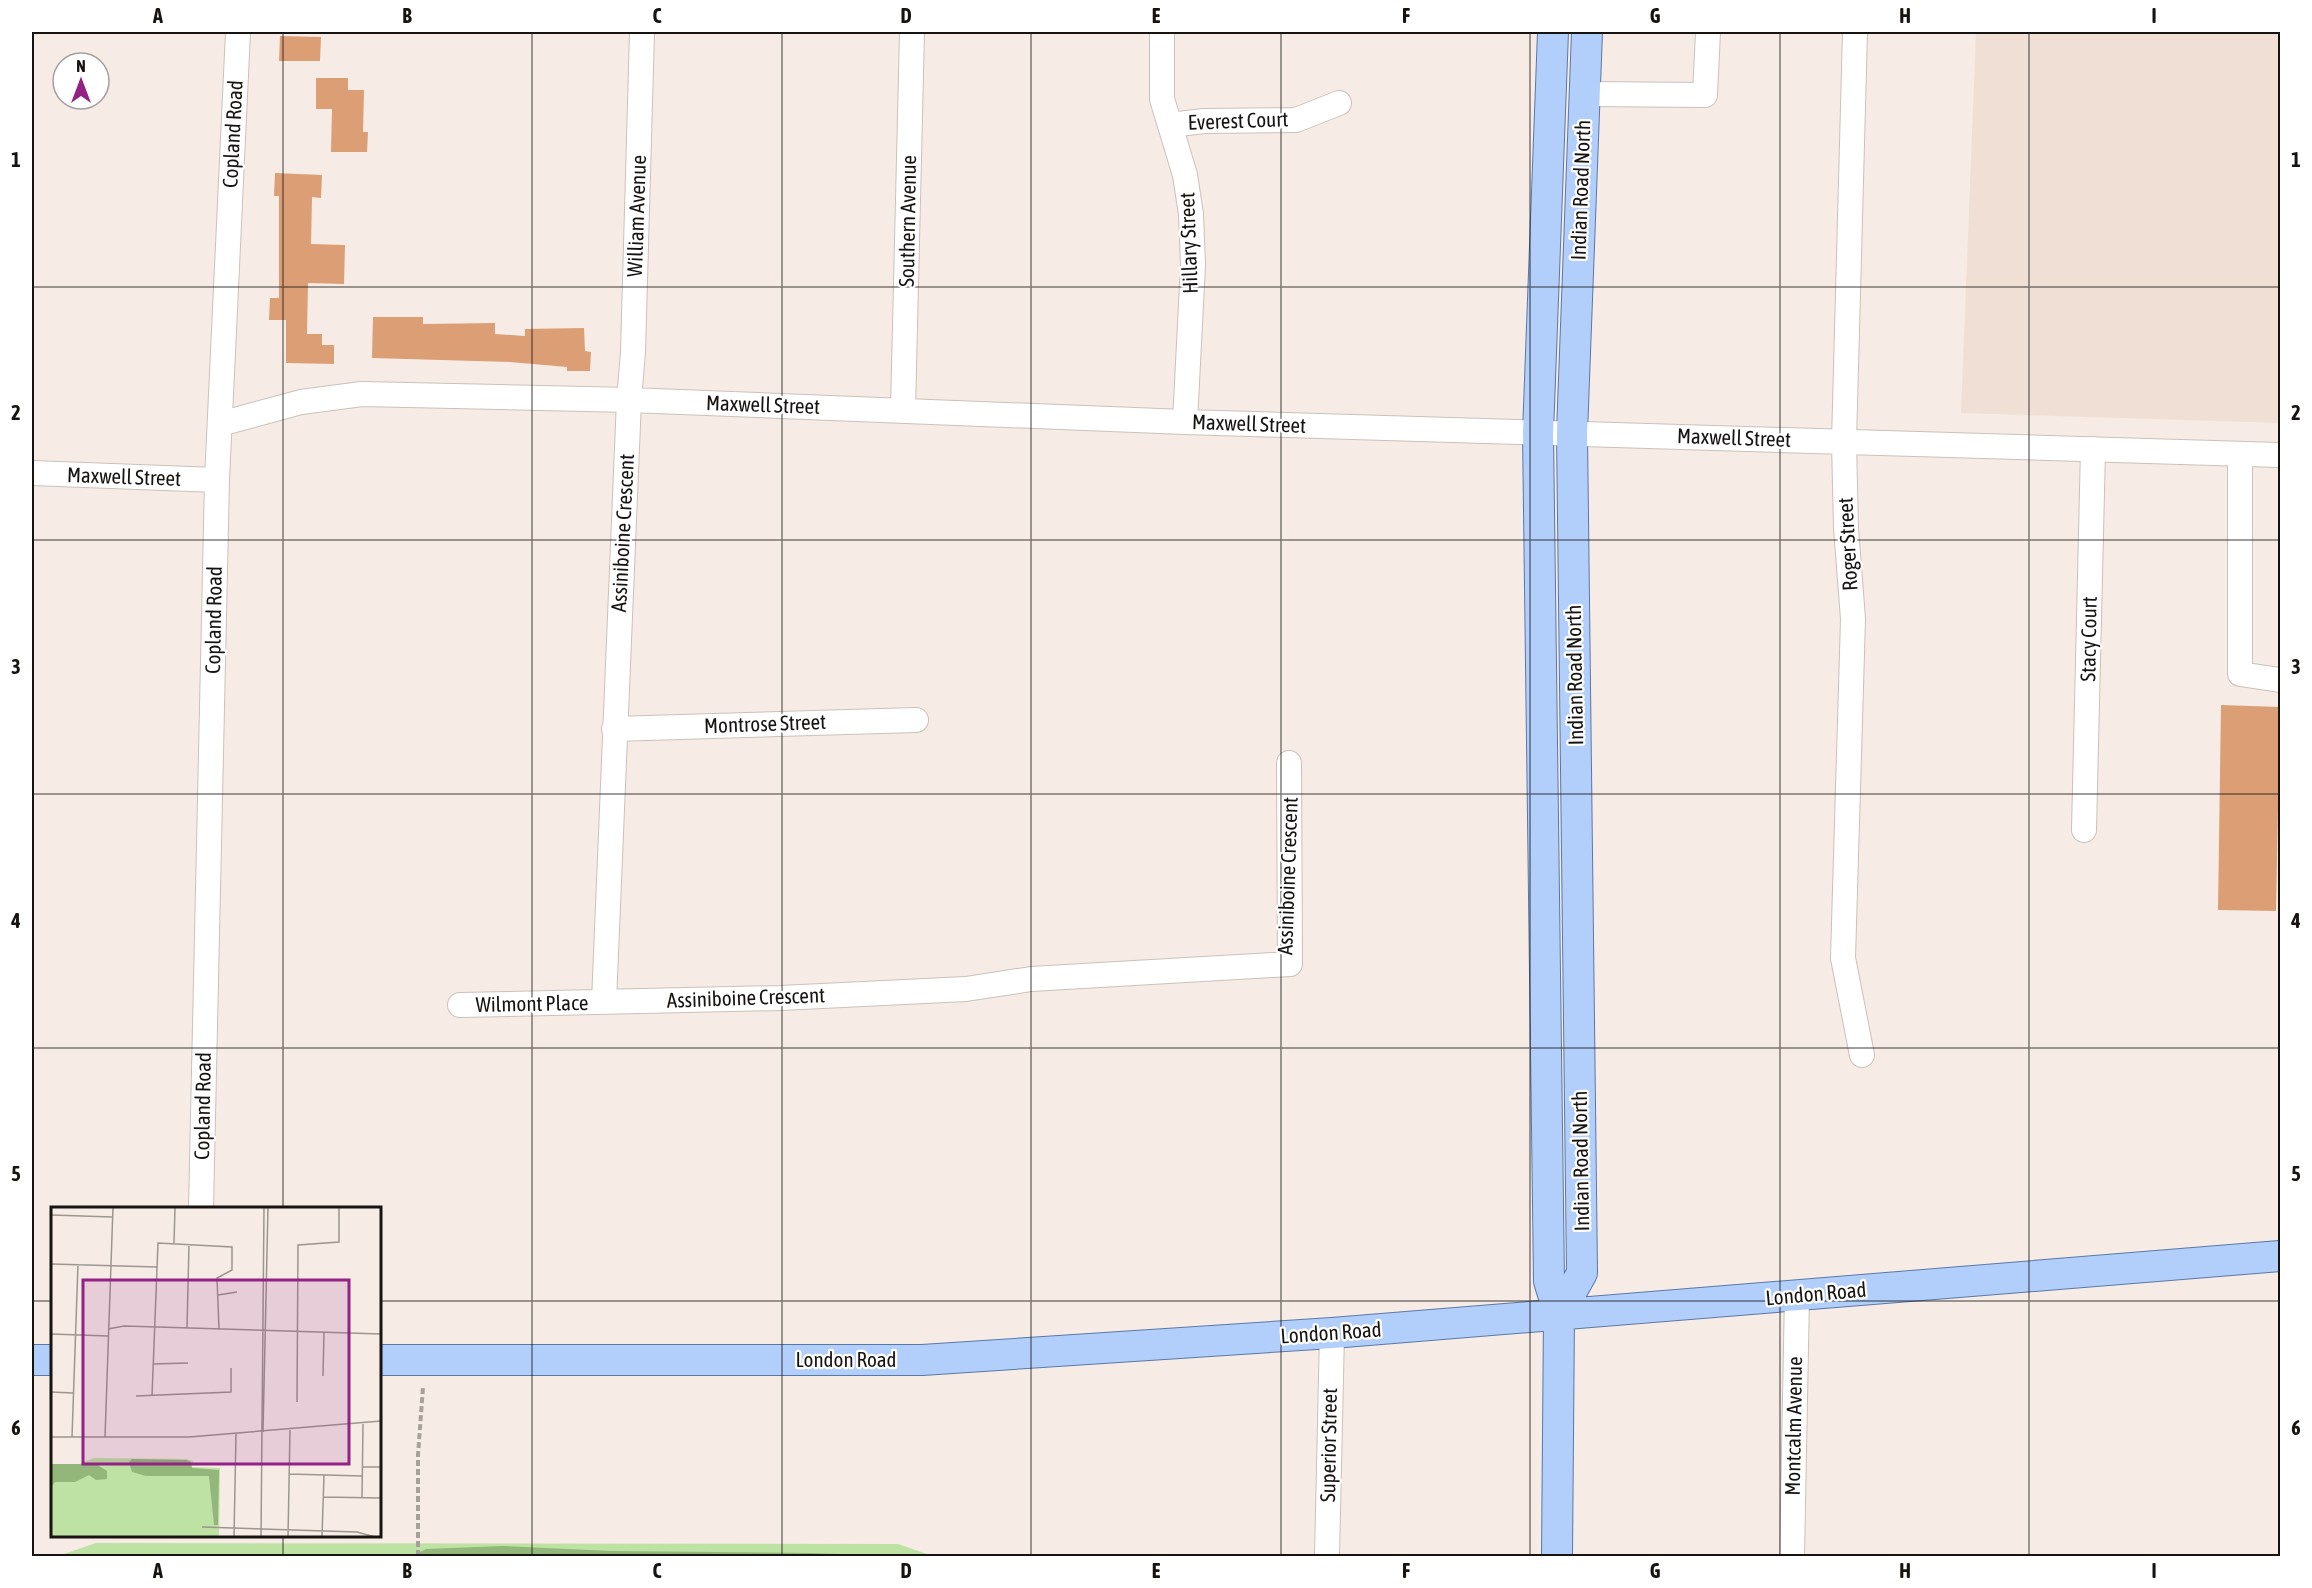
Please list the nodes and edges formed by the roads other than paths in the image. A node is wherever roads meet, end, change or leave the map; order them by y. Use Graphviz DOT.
graph roads {
  1 [pos="238,32"];
  2 [pos="642,32"];
  3 [pos="912,32"];
  4 [pos="1162,32"];
  5 [pos="1553,32"];
  6 [pos="1587,32"];
  7 [pos="1708,32"];
  8 [pos="1855,32"];
  9 [pos="1585,94"];
  10 [pos="1339,103"];
  11 [pos="1170,125"];
  12 [pos="629,400"];
  13 [pos="903,410"];
  14 [pos="1185,422"];
  15 [pos="220,424"];
  16 [pos="1538,433"];
  17 [pos="1572,434"];
  18 [pos="1844,442"];
  19 [pos="2093,449"];
  20 [pos="2240,453"];
  21 [pos="2280,455"];
  22 [pos="32,474"];
  23 [pos="217,480"];
  24 [pos="2280,680"];
  25 [pos="916,720"];
  26 [pos="614,729"];
  27 [pos="1290,763"];
  28 [pos="2084,830"];
  29 [pos="604,1002"];
  30 [pos="460,1005"];
  31 [pos="1862,1055"];
  32 [pos="201,1207"];
  33 [pos="2280,1256"];
  34 [pos="1797,1295"];
  35 [pos="1559,1314"];
  36 [pos="1332,1333"];
  37 [pos="32,1360"];
  38 [pos="51,1360"];
  39 [pos="381,1360"];
  40 [pos="1327,1557"];
  41 [pos="1557,1557"];
  42 [pos="1792,1557"];
  1 -- 15 [label="street, Copland Road"];
  2 -- 12 [label="street, William Avenue"];
  3 -- 13 [label="street, Southern Avenue"];
  4 -- 11 [label="street, Hillary Street"];
  5 -- 16 [label="main road, Indian Road North"];
  6 -- 9 [label="main road, Indian Road North"];
  7 -- 9 [label="street"];
  8 -- 18 [label="street, Roger Street"];
  9 -- 17 [label="main road, Indian Road North"];
  10 -- 11 [label="street, Everest Court"];
  11 -- 14 [label="street, Hillary Street"];
  12 -- 13 [label="street, Maxwell Street"];
  12 -- 15 [label="street, Maxwell Street"];
  12 -- 26 [label="street, Assiniboine Crescent"];
  13 -- 14 [label="street, Maxwell Street"];
  14 -- 16 [label="street, Maxwell Street"];
  15 -- 23 [label="street, Copland Road"];
  16 -- 17 [label="street, Maxwell Street"];
  16 -- 35 [label="main road, Indian Road North"];
  17 -- 18 [label="street, Maxwell Street"];
  17 -- 35 [label="main road, Indian Road North"];
  18 -- 19 [label="street, Maxwell Street"];
  18 -- 31 [label="street, Roger Street"];
  19 -- 20 [label="street, Maxwell Street"];
  19 -- 28 [label="street, Stacy Court"];
  20 -- 21 [label="street, Maxwell Street"];
  20 -- 24 [label="street"];
  22 -- 23 [label="street, Maxwell Street"];
  23 -- 32 [label="street, Copland Road"];
  25 -- 26 [label="street, Montrose Street"];
  26 -- 29 [label="street, Assiniboine Crescent"];
  27 -- 29 [label="street, Assiniboine Crescent"];
  29 -- 30 [label="street, Wilmont Place"];
  33 -- 34 [label="main road, London Road"];
  34 -- 35 [label="main road, London Road"];
  34 -- 42 [label="street, Montcalm Avenue"];
  35 -- 36 [label="main road, London Road"];
  35 -- 41 [label="main road, Indian Road North"];
  36 -- 39 [label="main road, London Road"];
  36 -- 40 [label="street, Superior Street"];
  37 -- 38 [label="main road"];
}
